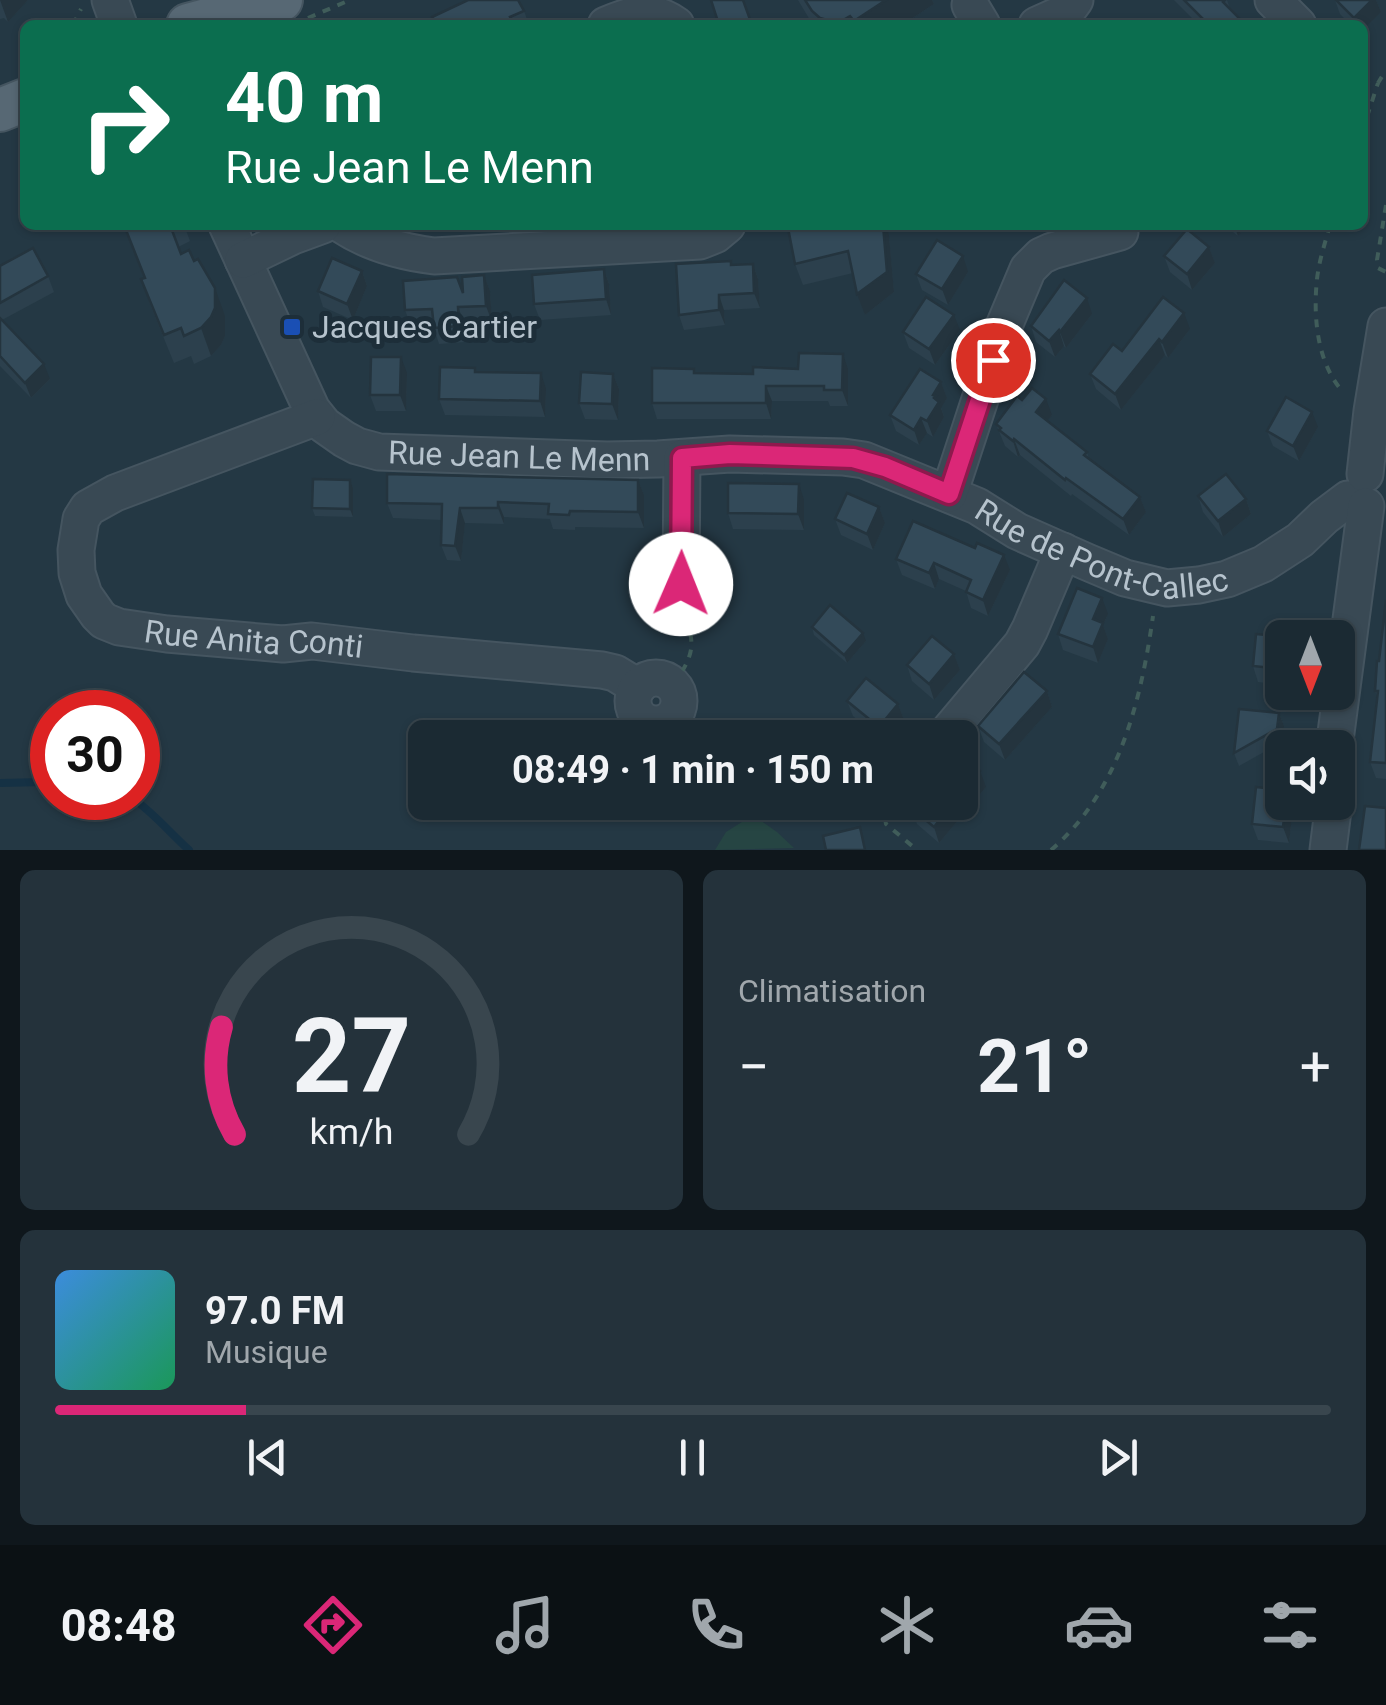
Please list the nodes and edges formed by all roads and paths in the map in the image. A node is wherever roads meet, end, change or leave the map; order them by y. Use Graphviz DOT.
graph roads {
  1 [pos="350,0"];
  2 [pos="1075,0"];
  3 [pos="1272,0"];
  4 [pos="287,7"];
  5 [pos="216,20"];
  6 [pos="250,20"];
  7 [pos="617,20"];
  8 [pos="666,20"];
  9 [pos="1048,20"];
  10 [pos="1293,20"];
  11 [pos="1386,70"];
  12 [pos="1368,81"];
  13 [pos="1378,83"];
  14 [pos="1368,114"];
  15 [pos="1386,205"];
  16 [pos="309,230"];
  17 [pos="349,230"];
  18 [pos="721,230"];
  19 [pos="1329,230"];
  20 [pos="1120,232"];
  21 [pos="235,235"];
  22 [pos="1386,272"];
  23 [pos="1386,326"];
  24 [pos="1372,411"];
  25 [pos="317,417"];
  26 [pos="843,457"];
  27 [pos="682,458"];
  28 [pos="1360,493"];
  29 [pos="949,494"];
  30 [pos="1063,551"];
  31 [pos="681,584"];
  32 [pos="1155,586"];
  33 [pos="644,707"];
  34 [pos="959,720"];
  35 [pos="1336,730"];
  36 [pos="885,820"];
  37 [pos="1332,820"];
  38 [pos="918,850"];
  39 [pos="1051,850"];
  40 [pos="1328,850"];
  1 -- 4 [label="path"];
  2 -- 9 [label="street"];
  3 -- 10 [label="street"];
  4 -- 5 [label="main road"];
  4 -- 6 [label="main road"];
  7 -- 8 [label="street"];
  11 -- 13 [label="path"];
  12 -- 13 [label="path"];
  13 -- 14 [label="path"];
  15 -- 22 [label="path"];
  16 -- 21 [label="street"];
  17 -- 18 [label="street"];
  19 -- 24 [label="path"];
  20 -- 29 [label="street"];
  21 -- 25 [label="street"];
  23 -- 24 [label="street"];
  24 -- 28 [label="street"];
  25 -- 27 [label="street, Rue Jean Le Menn"];
  25 -- 33 [label="street, Rue Anita Conti"];
  26 -- 27 [label="street, Rue Jean Le Menn"];
  26 -- 29 [label="street, Rue de Pont-Callec"];
  27 -- 31 [label="street, Rue Jean Le Menn"];
  28 -- 32 [label="street, Rue de Pont-Callec"];
  28 -- 35 [label="street"];
  29 -- 30 [label="street, Rue de Pont-Callec"];
  30 -- 32 [label="street, Rue de Pont-Callec"];
  30 -- 34 [label="street"];
  31 -- 33 [label="path"];
  32 -- 39 [label="path"];
  36 -- 38 [label="path"];
  37 -- 40 [label="street"];
}
